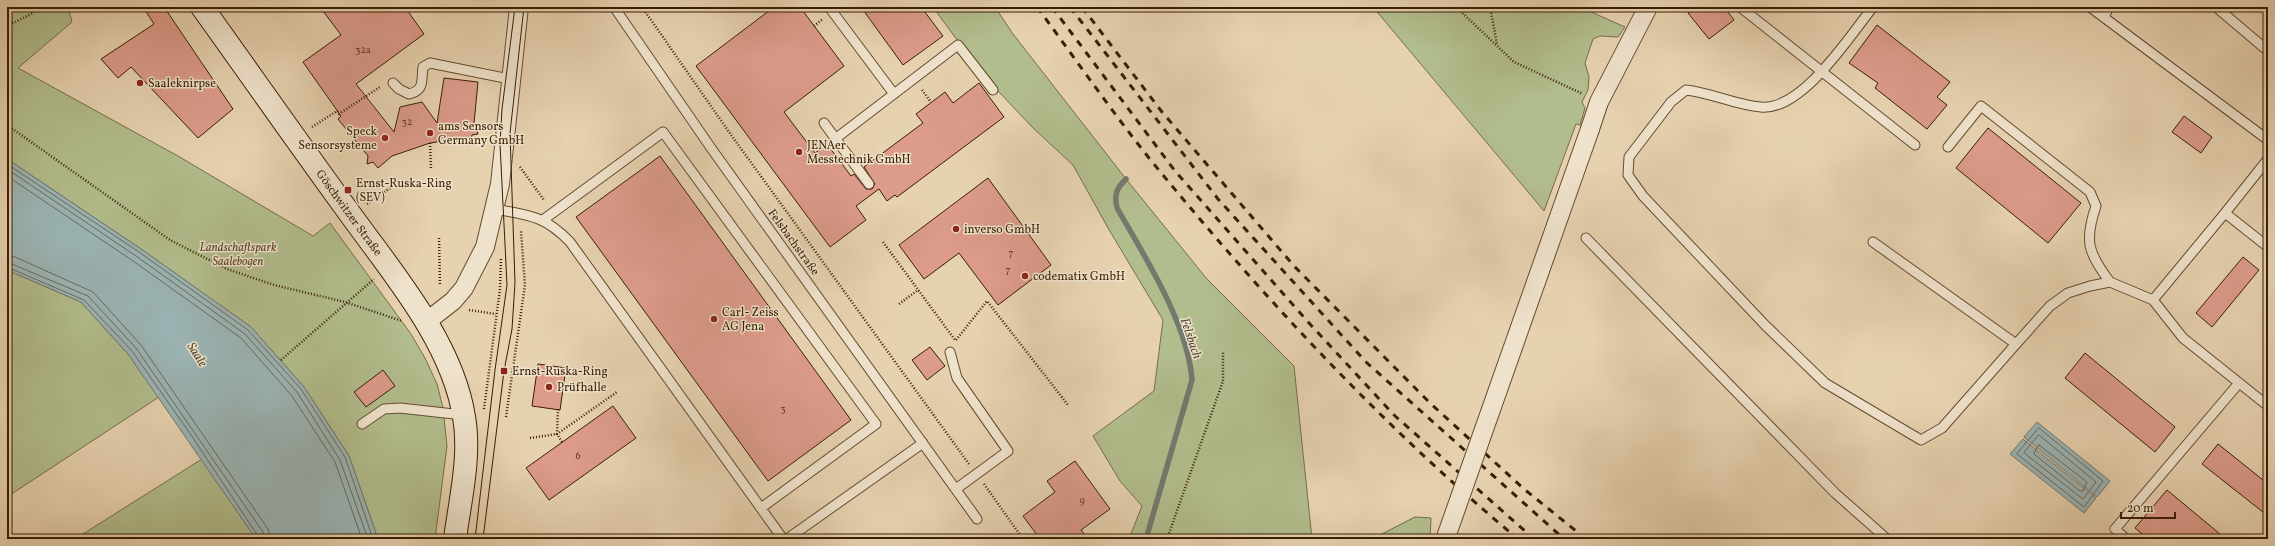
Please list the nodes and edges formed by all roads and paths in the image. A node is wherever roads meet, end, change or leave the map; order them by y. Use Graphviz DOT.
graph roads {
  1 [pos="37,7"];
  2 [pos="202,7"];
  3 [pos="519,7"];
  4 [pos="614,7"];
  5 [pos="642,7"];
  6 [pos="829,7"];
  7 [pos="1456,7"];
  8 [pos="1490,7"];
  9 [pos="1648,7"];
  10 [pos="1740,7"];
  11 [pos="1873,7"];
  12 [pos="2090,7"];
  13 [pos="2109,7"];
  14 [pos="2216,7"];
  15 [pos="2104,17"];
  16 [pos="7,26"];
  17 [pos="1497,44"];
  18 [pos="2268,51"];
  19 [pos="1822,71"];
  20 [pos="510,79"];
  21 [pos="393,83"];
  22 [pos="993,90"];
  23 [pos="894,94"];
  24 [pos="1599,102"];
  25 [pos="824,124"];
  26 [pos="7,125"];
  27 [pos="310,129"];
  28 [pos="835,139"];
  29 [pos="2268,140"];
  30 [pos="430,144"];
  31 [pos="1915,145"];
  32 [pos="1948,147"];
  33 [pos="2268,159"];
  34 [pos="517,163"];
  35 [pos="431,169"];
  36 [pos="396,184"];
  37 [pos="869,184"];
  38 [pos="544,200"];
  39 [pos="365,206"];
  40 [pos="494,209"];
  41 [pos="2225,213"];
  42 [pos="543,220"];
  43 [pos="521,231"];
  44 [pos="439,238"];
  45 [pos="1586,238"];
  46 [pos="883,242"];
  47 [pos="1873,242"];
  48 [pos="2268,247"];
  49 [pos="501,253"];
  50 [pos="377,276"];
  51 [pos="2110,282"];
  52 [pos="440,286"];
  53 [pos="918,290"];
  54 [pos="2153,300"];
  55 [pos="345,302"];
  56 [pos="899,304"];
  57 [pos="461,309"];
  58 [pos="496,314"];
  59 [pos="426,322"];
  60 [pos="956,340"];
  61 [pos="2016,344"];
  62 [pos="1223,351"];
  63 [pos="950,352"];
  64 [pos="281,360"];
  65 [pos="2239,383"];
  66 [pos="617,392"];
  67 [pos="1068,405"];
  68 [pos="2268,406"];
  69 [pos="558,409"];
  70 [pos="474,415"];
  71 [pos="506,417"];
  72 [pos="362,424"];
  73 [pos="557,434"];
  74 [pos="530,438"];
  75 [pos="562,442"];
  76 [pos="923,443"];
  77 [pos="972,467"];
  78 [pos="986,487"];
  79 [pos="956,489"];
  80 [pos="761,508"];
  81 [pos="977,518"];
  82 [pos="1446,538"];
  83 [pos="455,539"];
  84 [pos="783,539"];
  85 [pos="787,539"];
  86 [pos="1023,539"];
  87 [pos="1167,539"];
  88 [pos="1887,539"];
  89 [pos="2126,539"];
  1 -- 16 [label="path"];
  2 -- 59 [label="main road, Göschwitzer Straße"];
  3 -- 20 [label="street"];
  4 -- 76 [label="lane, Felsbachstraße"];
  5 -- 77 [label="path"];
  6 -- 23 [label="lane"];
  7 -- 17 [label="path"];
  8 -- 17 [label="path"];
  9 -- 24 [label="street"];
  10 -- 19 [label="lane"];
  11 -- 19 [label="lane"];
  12 -- 15 [label="lane"];
  13 -- 15 [label="lane"];
  14 -- 18 [label="lane"];
  15 -- 29 [label="lane"];
  17 -- 24 [label="path"];
  19 -- 31 [label="lane"];
  19 -- 61 [label="lane"];
  20 -- 21 [label="lane"];
  20 -- 40 [label="street"];
  21 -- 27 [label="path"];
  22 -- 23 [label="lane"];
  23 -- 28 [label="lane"];
  24 -- 82 [label="street, bridge"];
  25 -- 28 [label="lane"];
  26 -- 55 [label="path"];
  28 -- 37 [label="lane"];
  30 -- 35 [label="path"];
  32 -- 51 [label="lane"];
  33 -- 41 [label="lane"];
  34 -- 38 [label="path"];
  36 -- 39 [label="path"];
  40 -- 42 [label="lane"];
  40 -- 59 [label="street"];
  41 -- 48 [label="lane"];
  41 -- 54 [label="lane"];
  42 -- 80 [label="lane"];
  42 -- 80 [label="lane"];
  43 -- 71 [label="path"];
  44 -- 52 [label="path"];
  45 -- 88 [label="lane"];
  46 -- 53 [label="path"];
  47 -- 61 [label="lane"];
  49 -- 58 [label="path"];
  50 -- 55 [label="path"];
  51 -- 54 [label="lane"];
  51 -- 61 [label="lane"];
  53 -- 56 [label="path"];
  53 -- 60 [label="path"];
  54 -- 65 [label="lane"];
  55 -- 59 [label="path"];
  55 -- 64 [label="path"];
  57 -- 58 [label="path"];
  58 -- 70 [label="path"];
  59 -- 70 [label="main road, Göschwitzer Straße"];
  60 -- 63 [label="path"];
  60 -- 67 [label="path"];
  62 -- 87 [label="path"];
  63 -- 79 [label="lane"];
  65 -- 68 [label="lane"];
  65 -- 89 [label="lane"];
  66 -- 73 [label="path"];
  69 -- 73 [label="path"];
  70 -- 72 [label="lane"];
  70 -- 83 [label="main road, Göschwitzer Straße"];
  73 -- 74 [label="path"];
  73 -- 75 [label="path"];
  76 -- 79 [label="lane, Felsbachstraße"];
  76 -- 85 [label="lane"];
  78 -- 86 [label="path"];
  79 -- 81 [label="lane, Felsbachstraße"];
  80 -- 84 [label="lane"];
}
